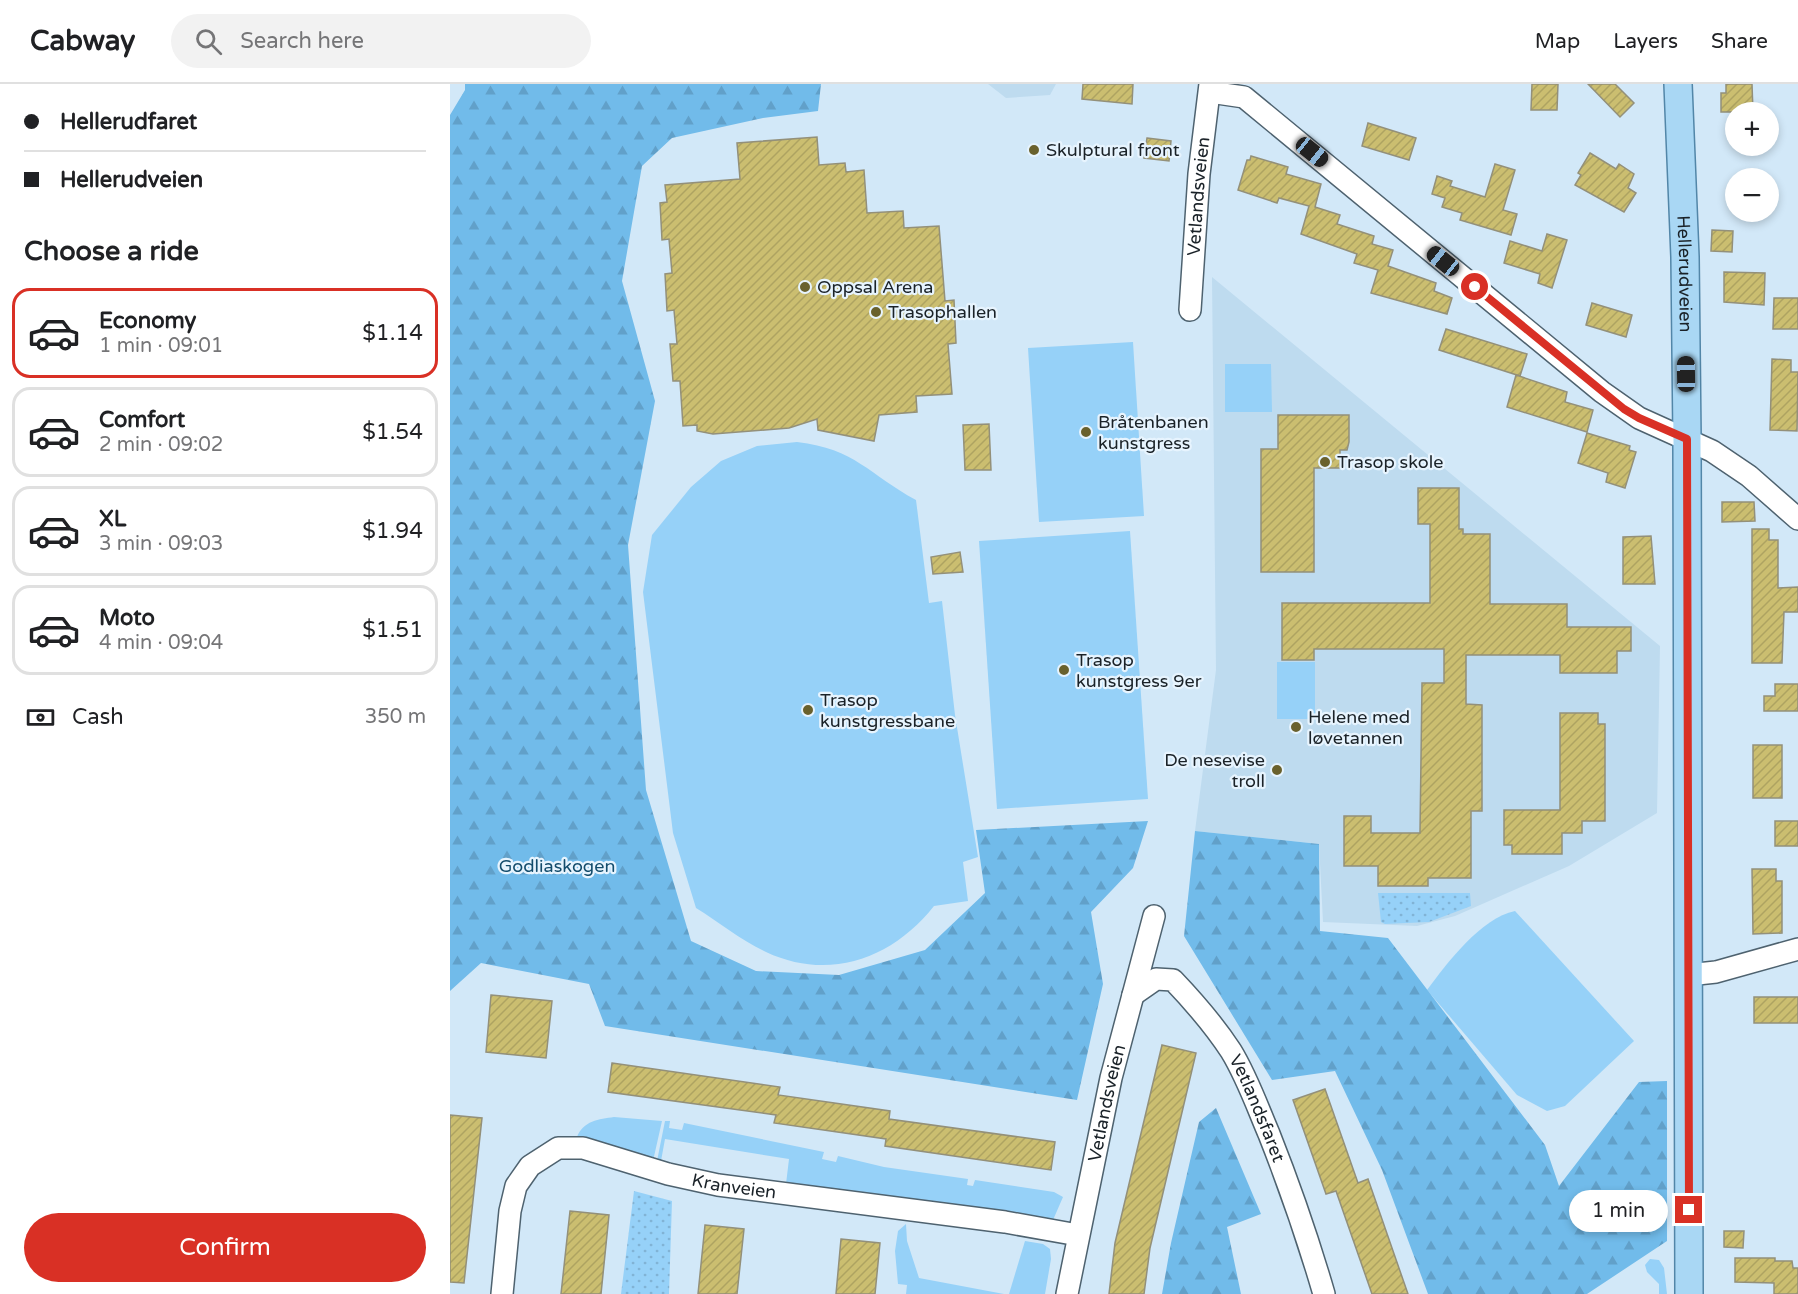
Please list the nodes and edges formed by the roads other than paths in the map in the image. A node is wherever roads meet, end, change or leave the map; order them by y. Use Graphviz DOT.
graph roads {
  1 [pos="1678,84"];
  2 [pos="1210,88"];
  3 [pos="1190,310"];
  4 [pos="1687,439"];
  5 [pos="1798,519"];
  6 [pos="1154,916"];
  7 [pos="1798,950"];
  8 [pos="1688,975"];
  9 [pos="1133,994"];
  10 [pos="1078,1235"];
  11 [pos="502,1294"];
  12 [pos="1067,1294"];
  13 [pos="1323,1294"];
  14 [pos="1689,1294"];
  1 -- 4 [label="main road, Hellerudveien"];
  2 -- 3 [label="street, Vetlandsveien"];
  2 -- 4 [label="street"];
  4 -- 5 [label="street"];
  4 -- 8 [label="main road, Hellerudveien"];
  6 -- 9 [label="street, Vetlandsveien"];
  7 -- 8 [label="street"];
  8 -- 14 [label="main road, Hellerudveien"];
  9 -- 10 [label="street, Vetlandsveien"];
  9 -- 13 [label="street, Vetlandsfaret"];
  10 -- 11 [label="street, Kranveien"];
  10 -- 12 [label="street, Vetlandsveien"];
}
